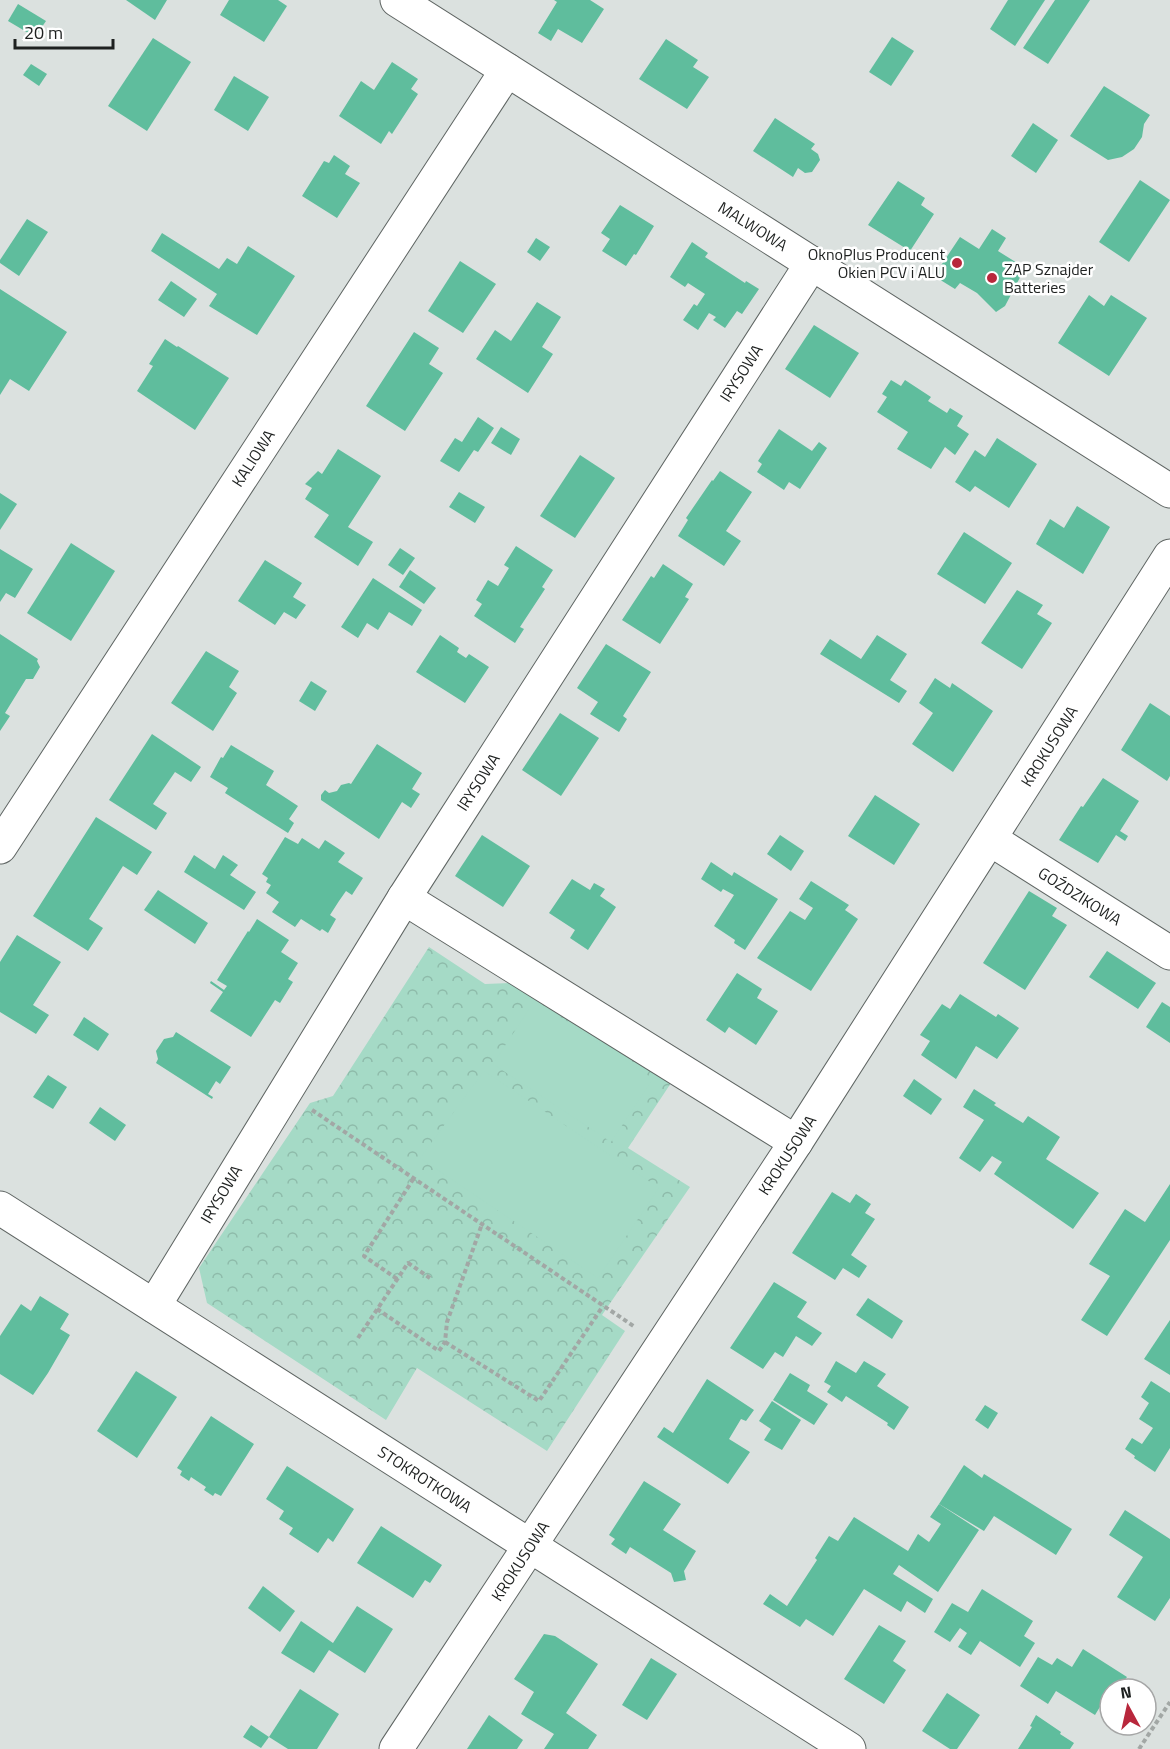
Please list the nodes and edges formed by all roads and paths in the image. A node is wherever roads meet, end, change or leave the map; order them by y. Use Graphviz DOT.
graph roads {
  1 [pos="397,0"];
  2 [pos="507,70"];
  3 [pos="812,263"];
  4 [pos="1170,491"];
  5 [pos="1170,556"];
  6 [pos="990,839"];
  7 [pos="0,847"];
  8 [pos="404,898"];
  9 [pos="1170,953"];
  10 [pos="284,1091"];
  11 [pos="796,1142"];
  12 [pos="414,1178"];
  13 [pos="0,1208"];
  14 [pos="482,1224"];
  15 [pos="430,1278"];
  16 [pos="397,1279"];
  17 [pos="154,1306"];
  18 [pos="603,1306"];
  19 [pos="377,1309"];
  20 [pos="358,1338"];
  21 [pos="445,1342"];
  22 [pos="662,1345"];
  23 [pos="530,1546"];
  24 [pos="1170,1702"];
  25 [pos="396,1749"];
  26 [pos="849,1749"];
  27 [pos="1139,1749"];
  1 -- 2 [label="street, MALWOWA"];
  2 -- 3 [label="street, MALWOWA"];
  2 -- 7 [label="street, KALIOWA"];
  3 -- 4 [label="street, MALWOWA"];
  3 -- 8 [label="street, IRYSOWA"];
  5 -- 6 [label="street, KROKUSOWA"];
  6 -- 9 [label="street, GOŹDZIKOWA"];
  6 -- 11 [label="street, KROKUSOWA"];
  8 -- 10 [label="street, IRYSOWA"];
  8 -- 11 [label="street"];
  10 -- 12 [label="path"];
  10 -- 17 [label="street, IRYSOWA"];
  11 -- 22 [label="street, KROKUSOWA"];
  12 -- 14 [label="path"];
  12 -- 16 [label="path"];
  13 -- 17 [label="street, STOKROTKOWA"];
  14 -- 18 [label="path"];
  14 -- 21 [label="path"];
  15 -- 16 [label="path"];
  16 -- 19 [label="path"];
  17 -- 23 [label="street, STOKROTKOWA"];
  18 -- 21 [label="path"];
  18 -- 22 [label="path"];
  19 -- 20 [label="path"];
  19 -- 21 [label="path"];
  22 -- 23 [label="street, KROKUSOWA"];
  23 -- 25 [label="street, KROKUSOWA"];
  23 -- 26 [label="street, STOKROTKOWA"];
  24 -- 27 [label="path"];
}
